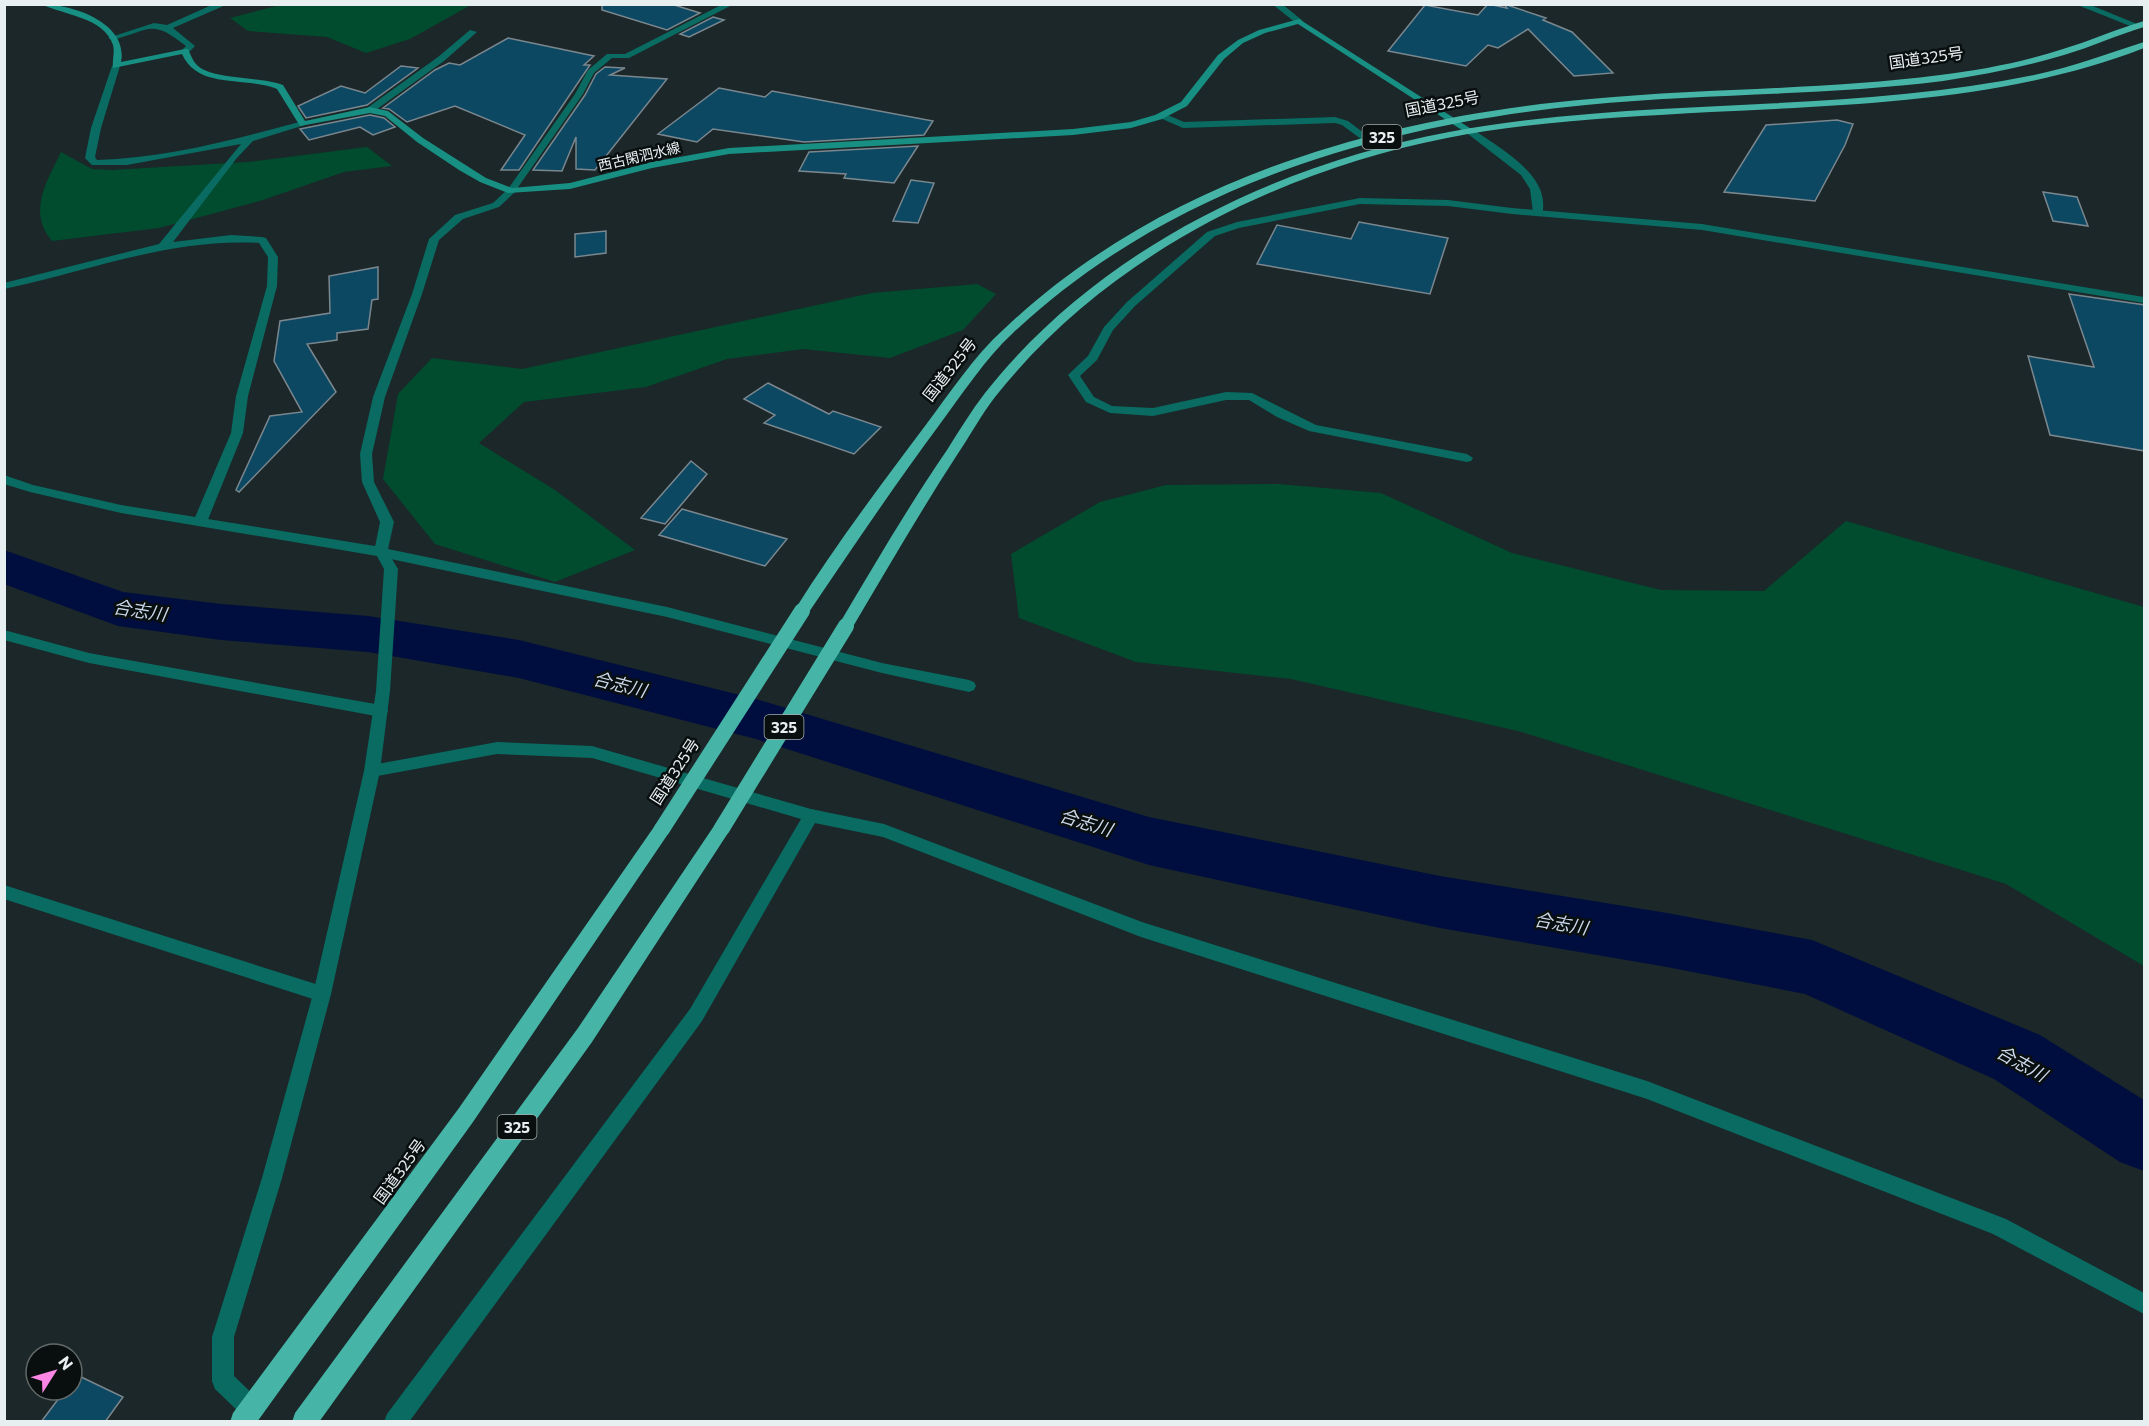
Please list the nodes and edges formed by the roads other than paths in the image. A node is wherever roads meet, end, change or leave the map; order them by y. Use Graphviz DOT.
graph roads {
  1 [pos="45,4"];
  2 [pos="224,4"];
  3 [pos="730,4"];
  4 [pos="1276,4"];
  5 [pos="2079,4"];
  6 [pos="1299,21"];
  7 [pos="2142,26"];
  8 [pos="168,28"];
  9 [pos="473,32"];
  10 [pos="112,38"];
  11 [pos="2145,45"];
  12 [pos="185,51"];
  13 [pos="116,66"];
  14 [pos="370,110"];
  15 [pos="1163,116"];
  16 [pos="1454,121"];
  17 [pos="303,124"];
  18 [pos="1471,132"];
  19 [pos="250,139"];
  20 [pos="1368,140"];
  21 [pos="511,191"];
  22 [pos="1538,213"];
  23 [pos="163,246"];
  24 [pos="4,286"];
  25 [pos="2145,300"];
  26 [pos="1467,458"];
  27 [pos="4,479"];
  28 [pos="200,522"];
  29 [pos="381,552"];
  30 [pos="4,635"];
  31 [pos="969,686"];
  32 [pos="381,711"];
  33 [pos="372,771"];
  34 [pos="811,816"];
  35 [pos="4,892"];
  36 [pos="322,994"];
  37 [pos="2145,1304"];
  38 [pos="247,1415"];
  39 [pos="304,1422"];
  40 [pos="395,1422"];
  1 -- 10 [label="main road"];
  2 -- 8 [label="street"];
  3 -- 21 [label="street"];
  4 -- 6 [label="street"];
  5 -- 7 [label="street"];
  6 -- 15 [label="main road, 西古閑泗水線"];
  6 -- 16 [label="main road"];
  7 -- 16 [label="highway, 国道325号 / 325"];
  8 -- 10 [label="street"];
  8 -- 12 [label="street"];
  9 -- 14 [label="street"];
  10 -- 13 [label="main road"];
  11 -- 18 [label="highway, 国道325号 / 325"];
  12 -- 13 [label="main road"];
  12 -- 17 [label="main road"];
  13 -- 19 [label="street"];
  14 -- 17 [label="main road"];
  14 -- 21 [label="main road, 西古閑泗水線"];
  15 -- 20 [label="street"];
  15 -- 21 [label="main road, 西古閑泗水線"];
  16 -- 18 [label="main road"];
  16 -- 20 [label="highway, 国道325号 / 325"];
  17 -- 19 [label="street"];
  18 -- 22 [label="street"];
  18 -- 39 [label="highway, 国道325号 / 325, bridge"];
  19 -- 23 [label="street"];
  20 -- 38 [label="highway, 国道325号 / 325, bridge"];
  21 -- 29 [label="street"];
  22 -- 25 [label="street"];
  22 -- 26 [label="street"];
  23 -- 24 [label="street"];
  23 -- 28 [label="street"];
  27 -- 28 [label="street"];
  28 -- 29 [label="street"];
  29 -- 31 [label="street"];
  29 -- 32 [label="street"];
  30 -- 32 [label="street"];
  32 -- 33 [label="street"];
  33 -- 34 [label="street"];
  33 -- 36 [label="street"];
  34 -- 37 [label="street"];
  34 -- 40 [label="street"];
  35 -- 36 [label="street"];
  36 -- 38 [label="street"];
}
